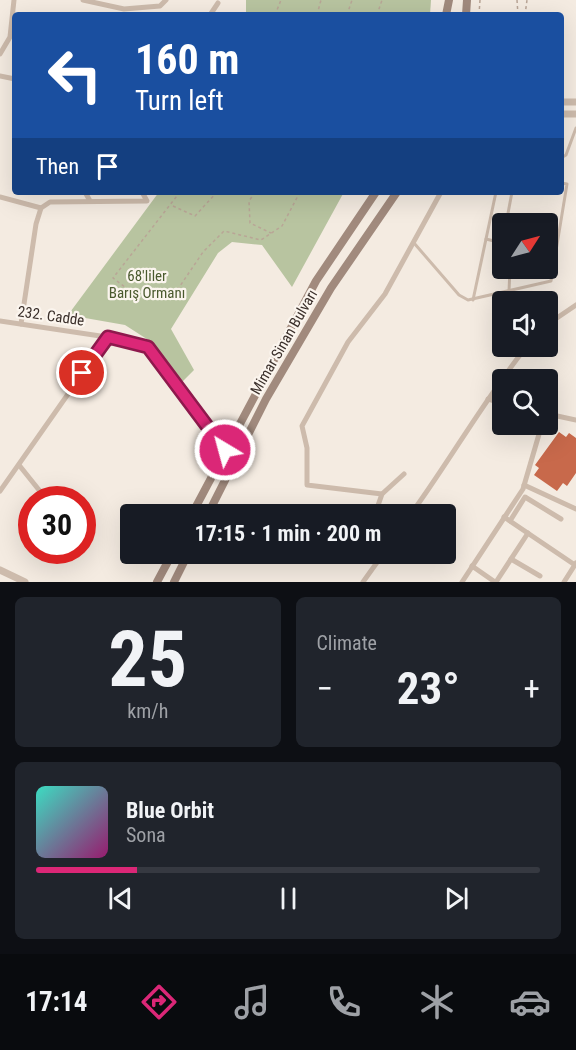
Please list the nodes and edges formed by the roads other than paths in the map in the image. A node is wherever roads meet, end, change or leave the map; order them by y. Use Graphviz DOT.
graph roads {
  1 [pos="83,0"];
  2 [pos="166,0"];
  3 [pos="218,3"];
  4 [pos="212,12"];
  5 [pos="12,32"];
  6 [pos="0,54"];
  7 [pos="576,128"];
  8 [pos="564,156"];
  9 [pos="564,184"];
  10 [pos="87,195"];
  11 [pos="144,195"];
  12 [pos="374,195"];
  13 [pos="395,195"];
  14 [pos="439,195"];
  15 [pos="494,195"];
  16 [pos="511,195"];
  17 [pos="0,197"];
  18 [pos="90,201"];
  19 [pos="41,208"];
  20 [pos="508,213"];
  21 [pos="486,239"];
  22 [pos="492,240"];
  23 [pos="413,241"];
  24 [pos="510,279"];
  25 [pos="509,291"];
  26 [pos="492,295"];
  27 [pos="473,300"];
  28 [pos="575,305"];
  29 [pos="558,317"];
  30 [pos="0,321"];
  31 [pos="21,324"];
  32 [pos="108,337"];
  33 [pos="519,357"];
  34 [pos="488,399"];
  35 [pos="492,400"];
  36 [pos="558,416"];
  37 [pos="576,420"];
  38 [pos="539,435"];
  39 [pos="225,450"];
  40 [pos="19,465"];
  41 [pos="404,474"];
  42 [pos="524,485"];
  43 [pos="36,486"];
  44 [pos="0,491"];
  45 [pos="382,494"];
  46 [pos="552,498"];
  47 [pos="197,504"];
  48 [pos="213,504"];
  49 [pos="378,504"];
  50 [pos="418,504"];
  51 [pos="545,508"];
  52 [pos="576,509"];
  53 [pos="504,517"];
  54 [pos="561,519"];
  55 [pos="510,521"];
  56 [pos="528,533"];
  57 [pos="512,559"];
  58 [pos="167,564"];
  59 [pos="183,564"];
  60 [pos="376,564"];
  61 [pos="575,564"];
  62 [pos="472,567"];
  63 [pos="0,570"];
  64 [pos="540,576"];
  65 [pos="25,582"];
  66 [pos="157,582"];
  67 [pos="174,582"];
  68 [pos="363,582"];
  69 [pos="462,582"];
  70 [pos="496,582"];
  71 [pos="564,582"];
  1 -- 2 [label="street"];
  3 -- 4 [label="street"];
  5 -- 6 [label="street"];
  7 -- 8 [label="lane"];
  9 -- 25 [label="lane"];
  10 -- 18 [label="street"];
  11 -- 18 [label="street"];
  12 -- 39 [label="main road, Mimar Sinan Bulvarı"];
  13 -- 48 [label="main road, Mimar Sinan Bulvarı"];
  14 -- 23 [label="street"];
  15 -- 21 [label="lane"];
  16 -- 20 [label="lane"];
  17 -- 19 [label="street"];
  18 -- 19 [label="street"];
  19 -- 31 [label="street"];
  21 -- 22 [label="lane"];
  21 -- 27 [label="lane"];
  23 -- 27 [label="lane"];
  23 -- 45 [label="street"];
  24 -- 25 [label="lane"];
  26 -- 27 [label="lane"];
  28 -- 29 [label="street"];
  30 -- 31 [label="street, 232. Cadde"];
  31 -- 32 [label="street, 232. Cadde"];
  32 -- 39 [label="street, 232. Cadde"];
  32 -- 40 [label="street"];
  33 -- 34 [label="street"];
  34 -- 35 [label="street"];
  34 -- 50 [label="street"];
  36 -- 37 [label="street"];
  38 -- 42 [label="street"];
  39 -- 47 [label="main road, Mimar Sinan Bulvarı"];
  40 -- 43 [label="street"];
  40 -- 44 [label="street"];
  41 -- 45 [label="street"];
  42 -- 46 [label="street"];
  42 -- 53 [label="street"];
  45 -- 49 [label="street"];
  46 -- 51 [label="street"];
  46 -- 52 [label="street"];
  51 -- 54 [label="street"];
  51 -- 55 [label="street"];
  53 -- 55 [label="street"];
  53 -- 62 [label="street"];
  55 -- 56 [label="street"];
  56 -- 57 [label="street"];
  56 -- 61 [label="street"];
  57 -- 64 [label="street"];
  57 -- 70 [label="street"];
  58 -- 66 [label="main road"];
  59 -- 67 [label="main road"];
  60 -- 68 [label="street"];
  61 -- 71 [label="street"];
  62 -- 69 [label="street"];
  62 -- 70 [label="street"];
  63 -- 65 [label="street"];
}
